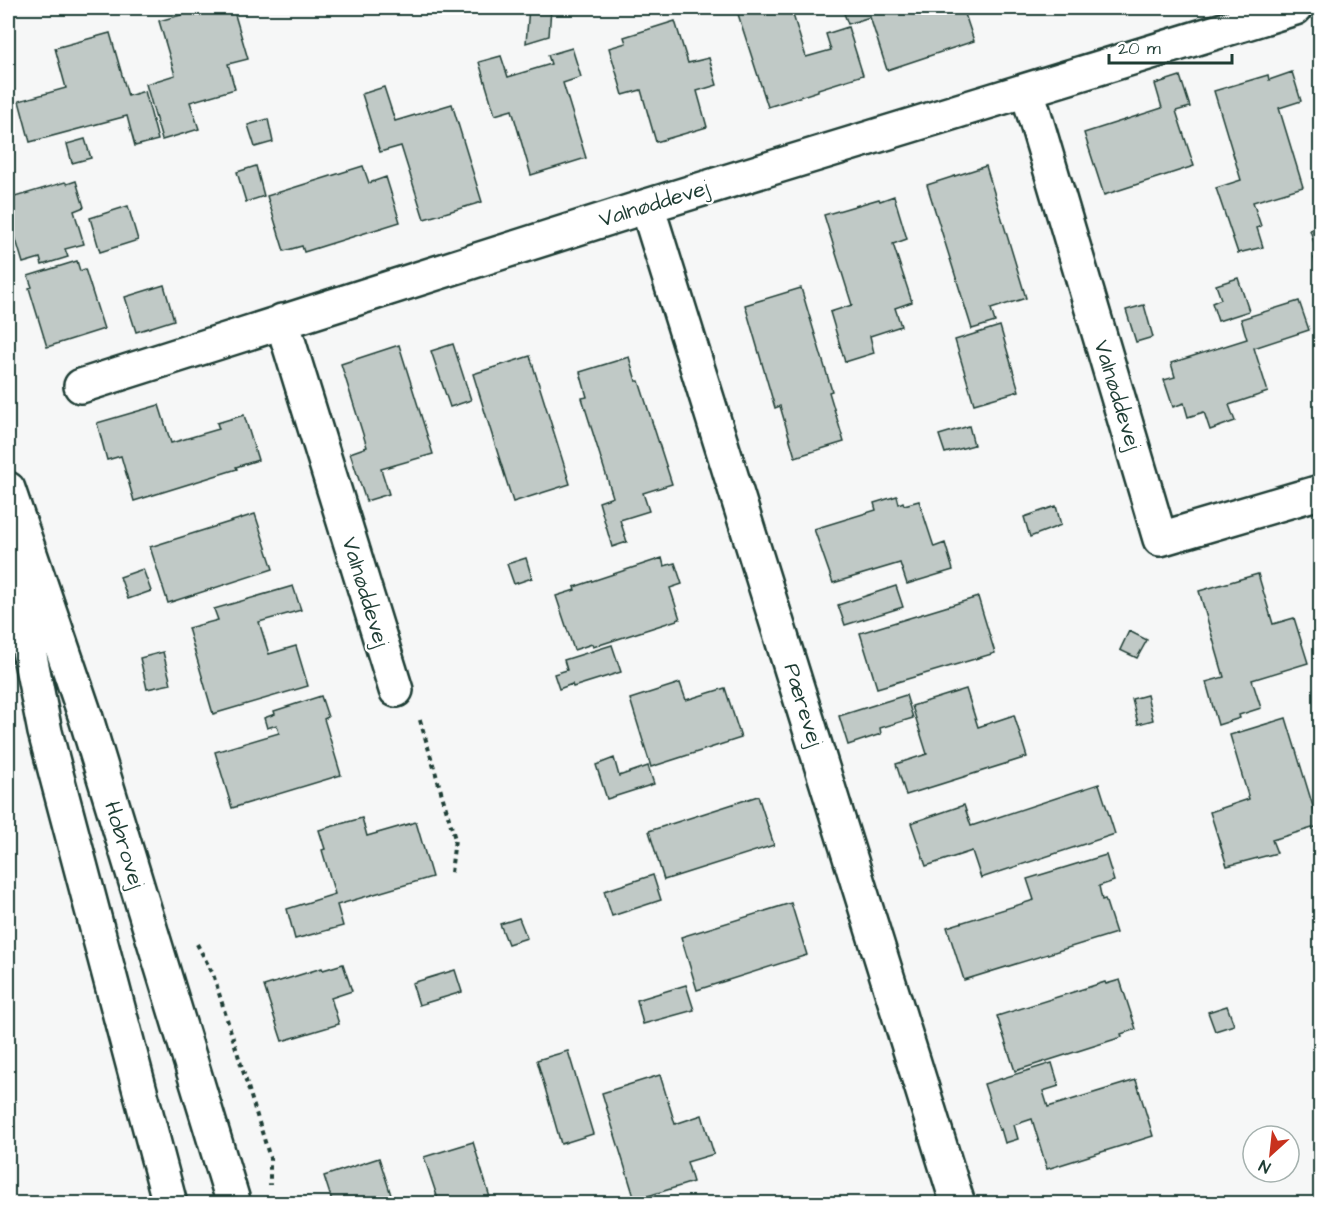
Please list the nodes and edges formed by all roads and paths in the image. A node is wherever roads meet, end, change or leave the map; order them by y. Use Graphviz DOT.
graph roads {
  1 [pos="1295,8"];
  2 [pos="1232,17"];
  3 [pos="1027,90"];
  4 [pos="647,206"];
  5 [pos="282,321"];
  6 [pos="81,386"];
  7 [pos="8,489"];
  8 [pos="1320,492"];
  9 [pos="8,544"];
  10 [pos="396,690"];
  11 [pos="451,873"];
  12 [pos="171,1203"];
  13 [pos="234,1203"];
  14 [pos="958,1203"];
  1 -- 2 [label="street, Valnøddevej"];
  2 -- 3 [label="street, Valnøddevej"];
  3 -- 4 [label="street, Valnøddevej"];
  3 -- 8 [label="street, Valnøddevej"];
  4 -- 5 [label="street, Valnøddevej"];
  4 -- 14 [label="street, Pærevej"];
  5 -- 6 [label="street, Valnøddevej"];
  5 -- 10 [label="street, Valnøddevej"];
  7 -- 13 [label="street, Hobrovej"];
  9 -- 12 [label="street, Hobrovej"];
  10 -- 11 [label="path"];
}
